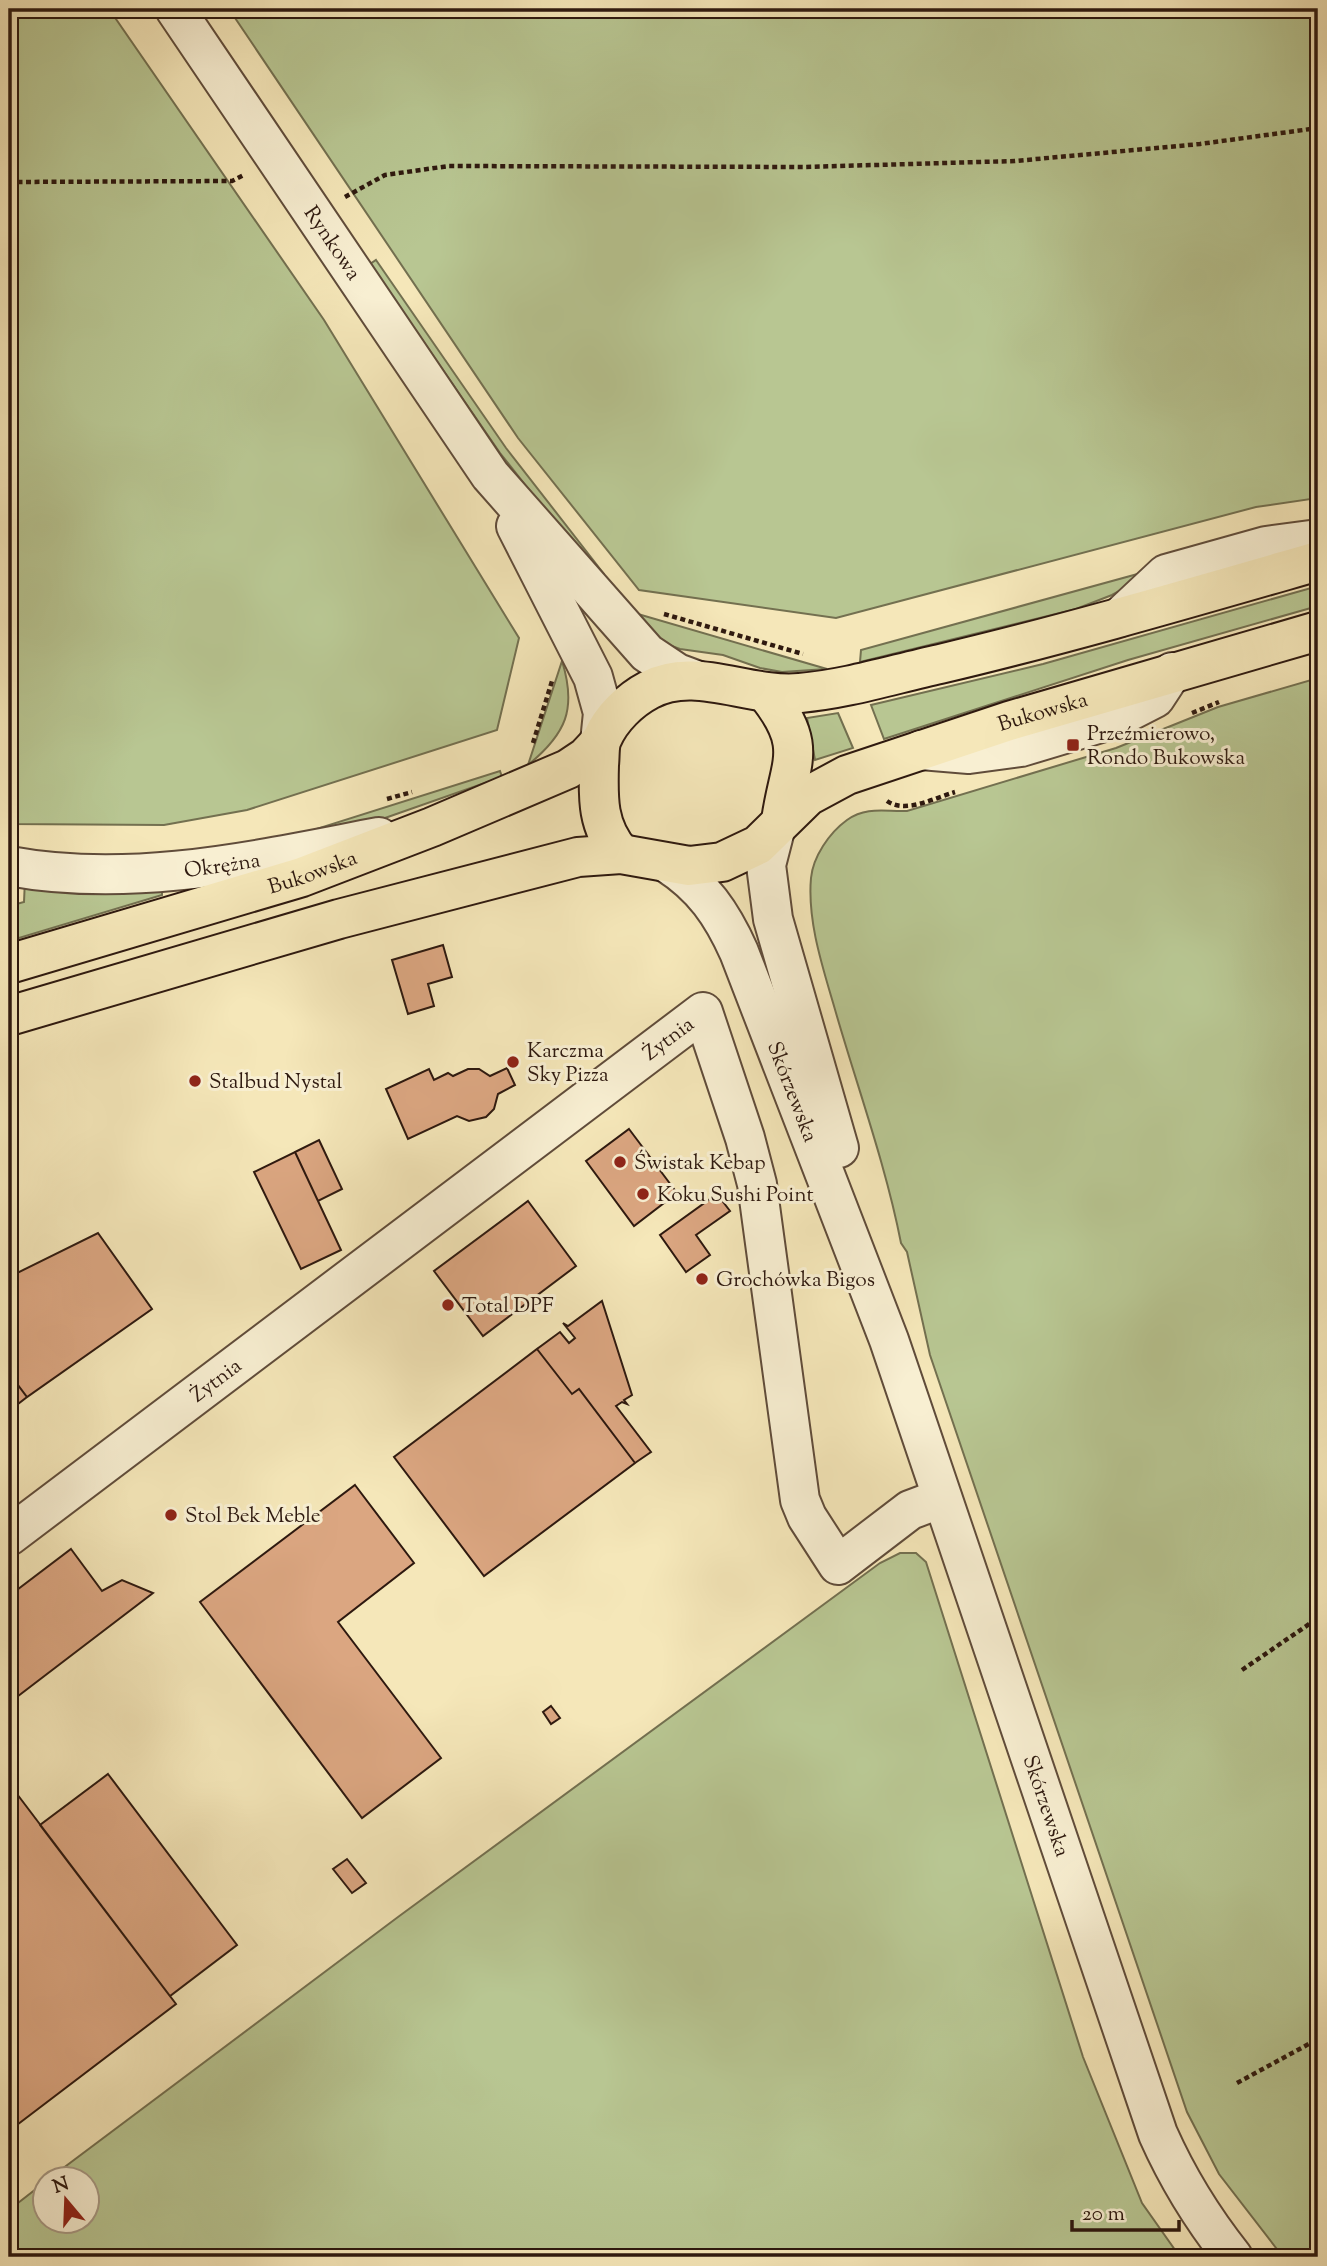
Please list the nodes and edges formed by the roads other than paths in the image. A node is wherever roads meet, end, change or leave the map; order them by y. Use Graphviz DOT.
graph roads {
  1 [pos="175,9"];
  2 [pos="490,475"];
  3 [pos="1318,539"];
  4 [pos="1318,561"];
  5 [pos="1120,617"];
  6 [pos="1318,631"];
  7 [pos="696,680"];
  8 [pos="767,694"];
  9 [pos="600,742"];
  10 [pos="778,826"];
  11 [pos="432,827"];
  12 [pos="621,854"];
  13 [pos="667,863"];
  14 [pos="9,866"];
  15 [pos="9,964"];
  16 [pos="750,980"];
  17 [pos="703,1012"];
  18 [pos="9,1016"];
  19 [pos="889,1340"];
  20 [pos="942,1498"];
  21 [pos="9,1536"];
  22 [pos="1233,2257"];
  1 -- 2 [label="street, Rynkowa"];
  2 -- 7 [label="street, Rynkowa"];
  2 -- 9 [label="street, Rynkowa"];
  3 -- 5 [label="street"];
  4 -- 5 [label="main road"];
  5 -- 8 [label="main road"];
  6 -- 10 [label="main road, Bukowska"];
  7 -- 8 [label="main road"];
  7 -- 9 [label="main road"];
  8 -- 10 [label="main road"];
  9 -- 11 [label="main road, Bukowska"];
  9 -- 12 [label="main road"];
  10 -- 13 [label="main road"];
  10 -- 19 [label="street, Skórzewska"];
  11 -- 14 [label="street, Okrężna"];
  11 -- 15 [label="main road, Bukowska"];
  12 -- 13 [label="main road"];
  12 -- 18 [label="main road"];
  13 -- 16 [label="street, Skórzewska"];
  16 -- 17 [label="street"];
  16 -- 19 [label="street, Skórzewska"];
  17 -- 20 [label="street, Żytnia"];
  17 -- 21 [label="street, Żytnia"];
  19 -- 20 [label="street, Skórzewska"];
  20 -- 22 [label="street, Skórzewska"];
}
